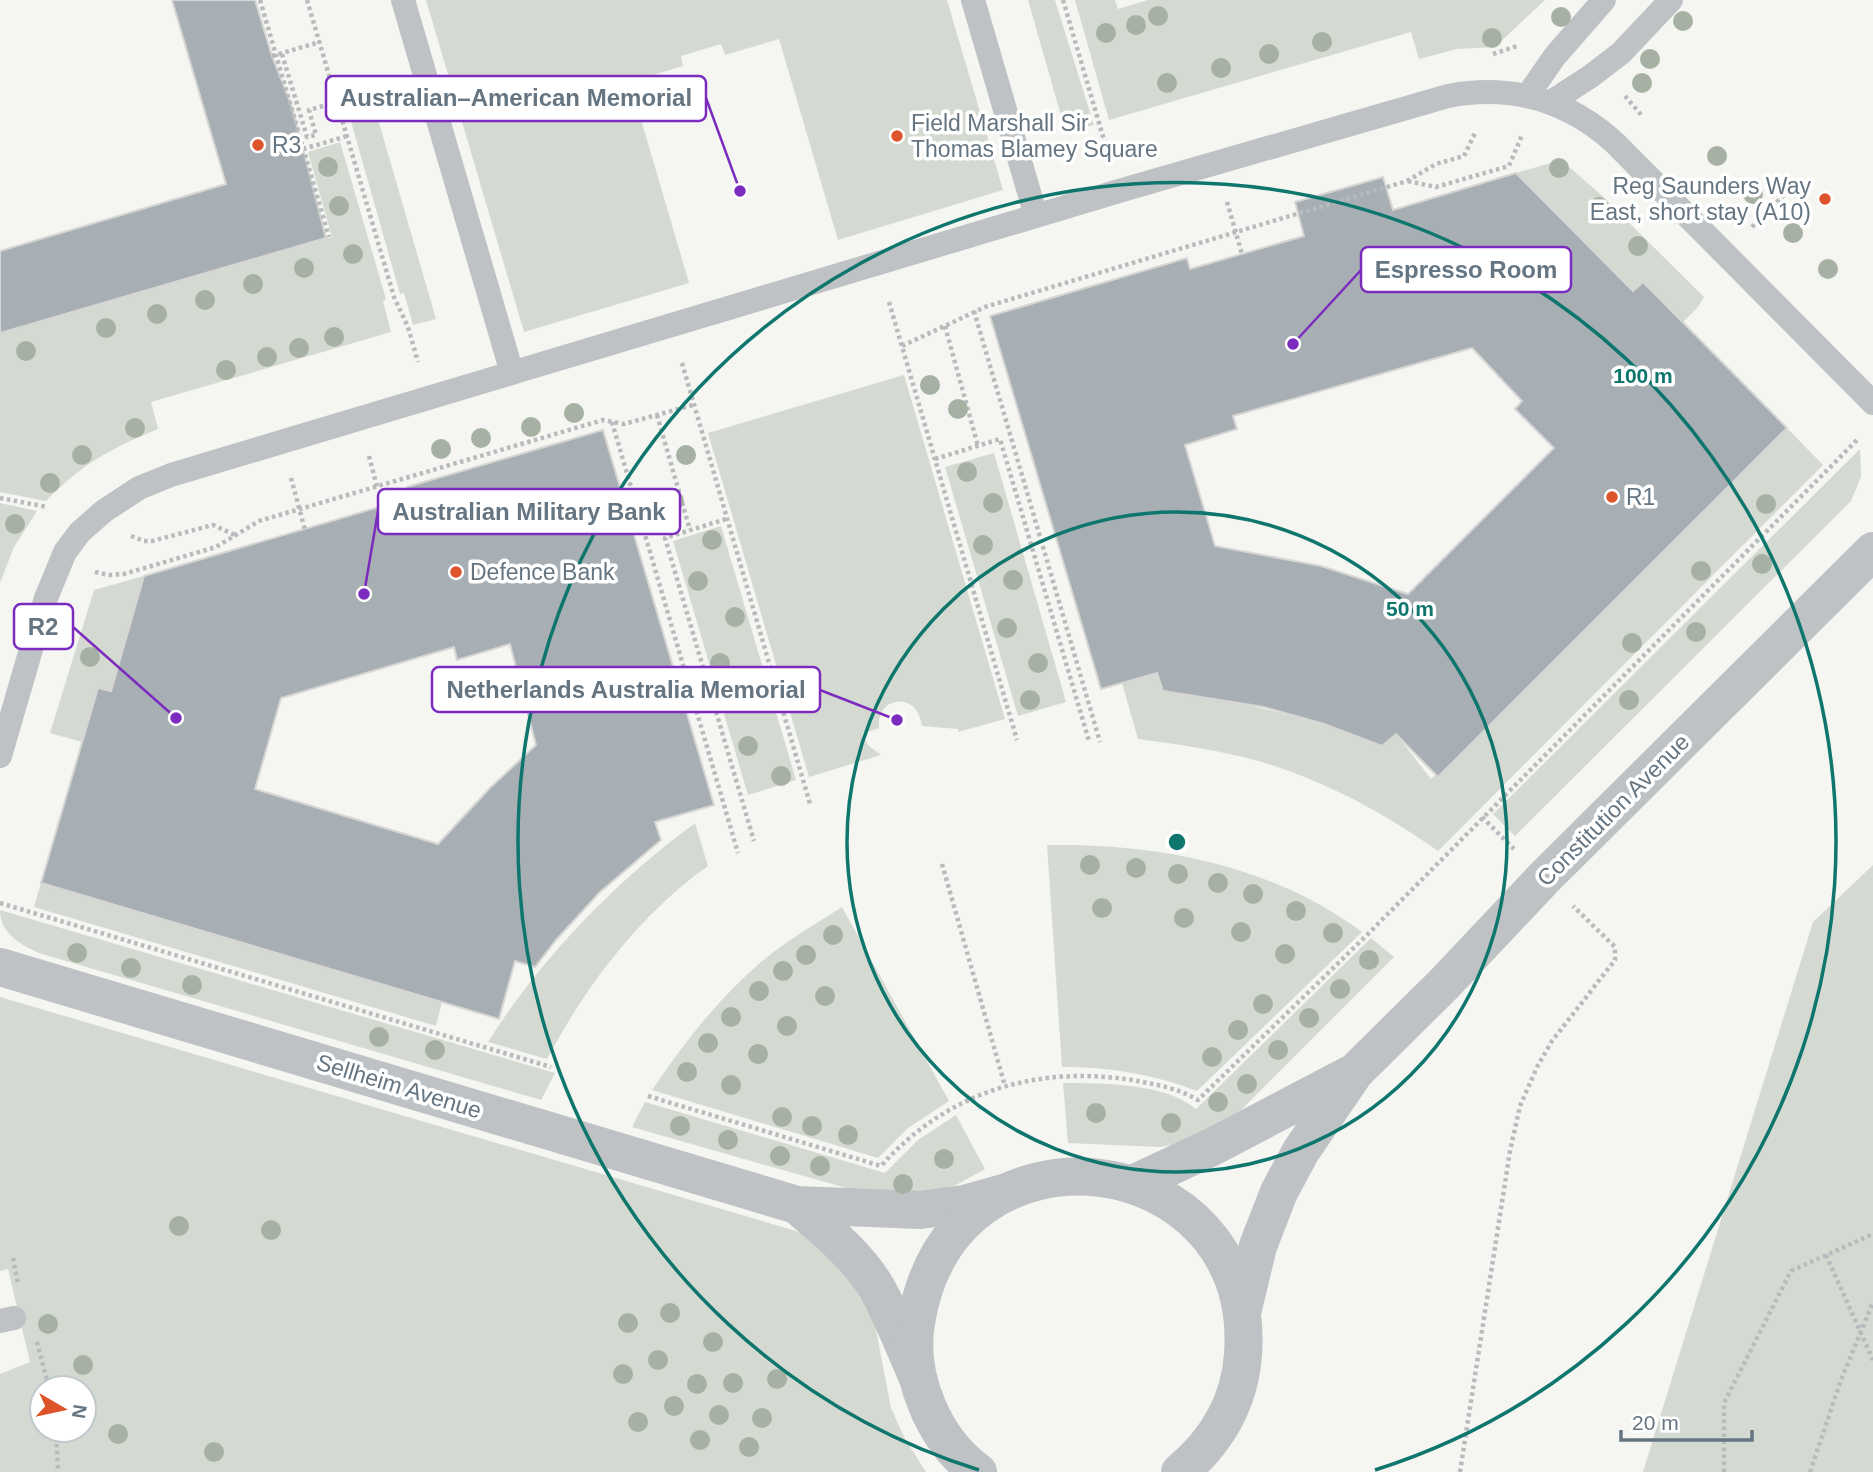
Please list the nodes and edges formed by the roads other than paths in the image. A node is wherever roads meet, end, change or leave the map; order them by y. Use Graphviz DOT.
graph roads {
  1 [pos="403,0"];
  2 [pos="973,0"];
  3 [pos="1604,0"];
  4 [pos="1671,0"];
  5 [pos="1539,98"];
  6 [pos="1035,216"];
  7 [pos="512,373"];
  8 [pos="1873,404"];
  9 [pos="1873,551"];
  10 [pos="0,756"];
  11 [pos="0,967"];
  12 [pos="1355,1072"];
  13 [pos="1133,1184"];
  14 [pos="1009,1191"];
  15 [pos="797,1205"];
  16 [pos="1242,1313"];
  17 [pos="919,1382"];
  18 [pos="1221,1425"];
  19 [pos="978,1472"];
  20 [pos="1180,1472"];
  21 [pos="1205,1472"];
  1 -- 7 [label="lane"];
  2 -- 6 [label="lane"];
  3 -- 5 [label="lane"];
  4 -- 5 [label="lane"];
  5 -- 6 [label="lane"];
  5 -- 8 [label="lane"];
  6 -- 7 [label="lane"];
  7 -- 10 [label="lane"];
  9 -- 12 [label="street, Constitution Avenue"];
  11 -- 15 [label="street, Sellheim Avenue"];
  12 -- 13 [label="street, Constitution Avenue"];
  12 -- 16 [label="street, Constitution Avenue"];
  13 -- 14 [label="street"];
  13 -- 16 [label="street"];
  14 -- 15 [label="street, Sellheim Avenue"];
  14 -- 17 [label="street"];
  15 -- 17 [label="street, Sellheim Avenue"];
  16 -- 18 [label="street"];
  17 -- 19 [label="street"];
  18 -- 20 [label="street"];
  18 -- 21 [label="street"];
}
